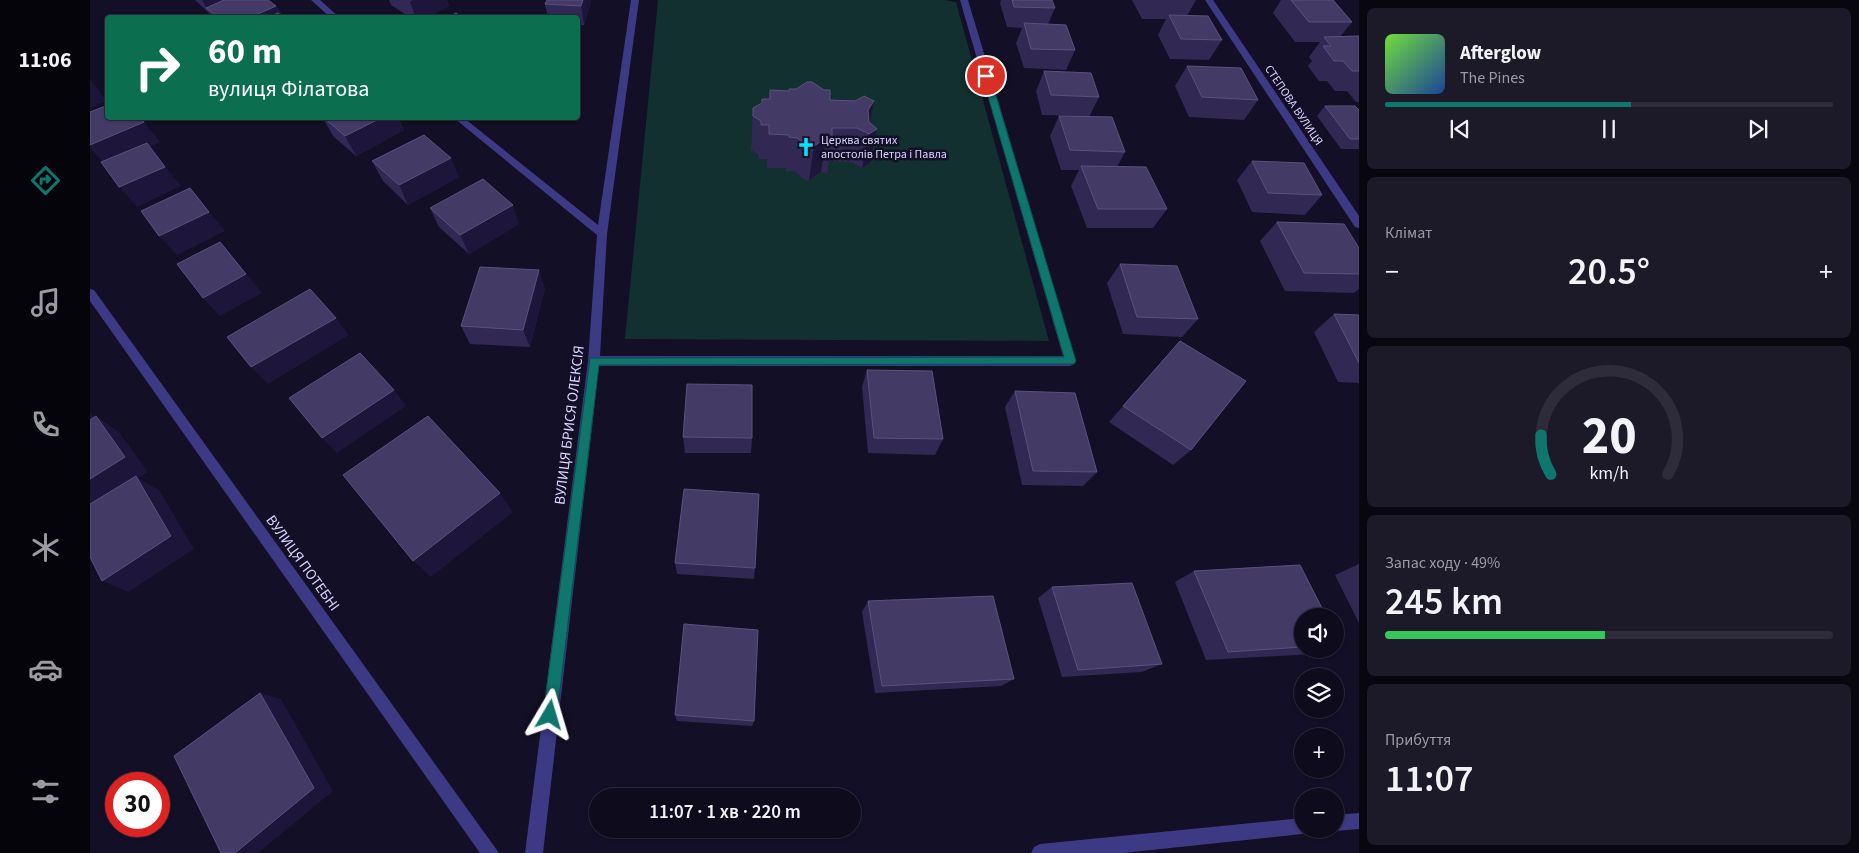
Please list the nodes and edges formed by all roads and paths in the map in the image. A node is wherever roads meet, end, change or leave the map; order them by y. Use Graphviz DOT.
graph roads {
  1 [pos="315,0"];
  2 [pos="635,0"];
  3 [pos="964,0"];
  4 [pos="1209,0"];
  5 [pos="332,15"];
  6 [pos="461,120"];
  7 [pos="1359,224"];
  8 [pos="602,234"];
  9 [pos="90,292"];
  10 [pos="594,361"];
  11 [pos="1359,821"];
  12 [pos="1344,822"];
  13 [pos="1294,827"];
  14 [pos="490,853"];
  15 [pos="534,853"];
  16 [pos="1040,853"];
  1 -- 5 [label="street"];
  2 -- 8 [label="street, ВУЛИЦЯ БРИСЯ ОЛЕКСІЯ"];
  3 -- 10 [label="street"];
  4 -- 7 [label="street, СТЕПОВА ВУЛИЦЯ"];
  6 -- 8 [label="street"];
  8 -- 10 [label="street, ВУЛИЦЯ БРИСЯ ОЛЕКСІЯ"];
  9 -- 14 [label="street, ВУЛИЦЯ ПОТЕБНІ"];
  10 -- 15 [label="street, ВУЛИЦЯ БРИСЯ ОЛЕКСІЯ"];
  11 -- 12 [label="street"];
  13 -- 16 [label="street"];
}
